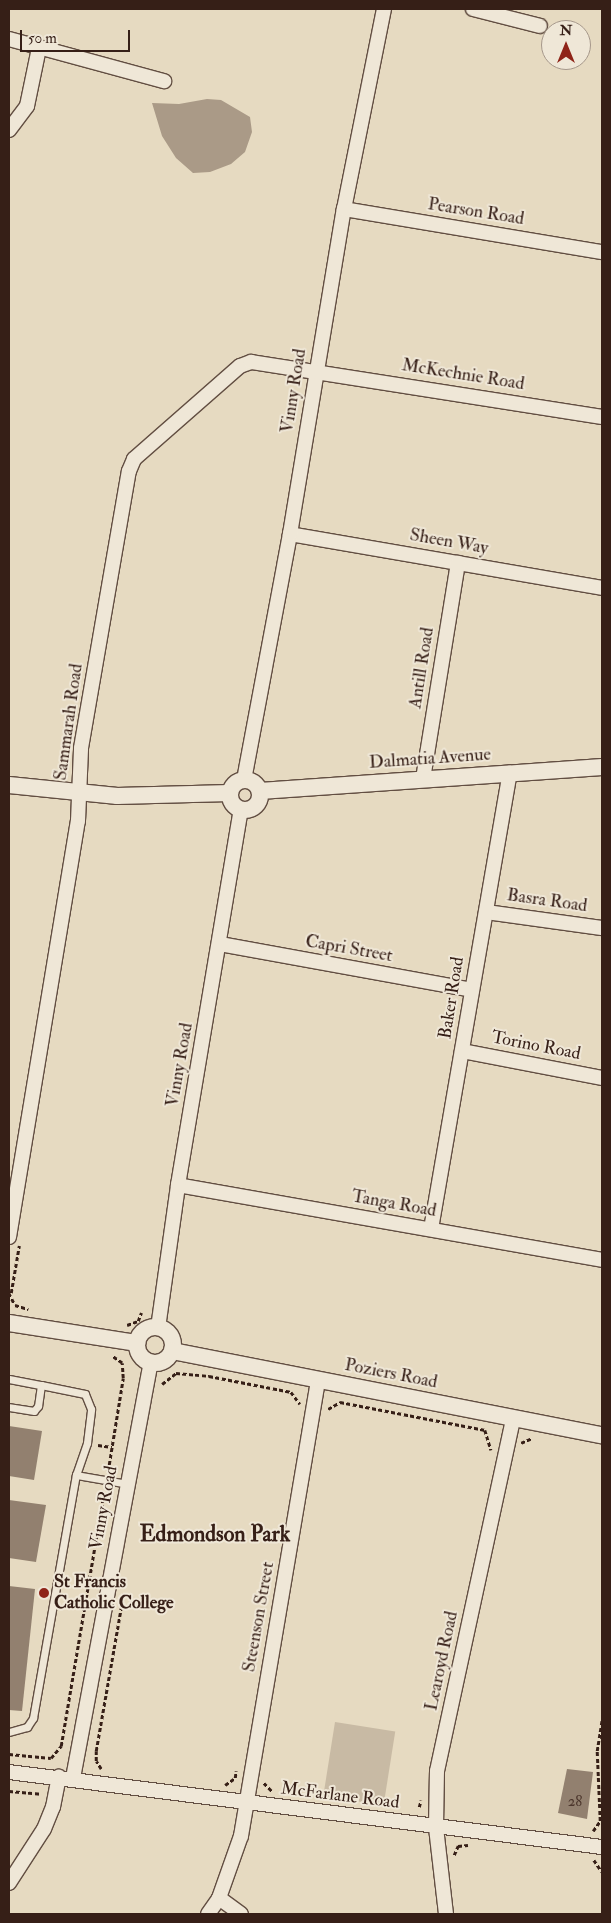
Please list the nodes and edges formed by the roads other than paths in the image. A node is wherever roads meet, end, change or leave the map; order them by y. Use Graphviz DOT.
graph roads {
  1 [pos="384,9"];
  2 [pos="473,9"];
  3 [pos="499,12"];
  4 [pos="540,26"];
  5 [pos="9,39"];
  6 [pos="39,48"];
  7 [pos="164,81"];
  8 [pos="9,130"];
  9 [pos="344,210"];
  10 [pos="602,252"];
  11 [pos="317,370"];
  12 [pos="602,417"];
  13 [pos="290,534"];
  14 [pos="458,562"];
  15 [pos="602,588"];
  16 [pos="602,767"];
  17 [pos="510,774"];
  18 [pos="423,779"];
  19 [pos="244,780"];
  20 [pos="9,785"];
  21 [pos="260,791"];
  22 [pos="230,793"];
  23 [pos="78,795"];
  24 [pos="242,809"];
  25 [pos="486,912"];
  26 [pos="602,928"];
  27 [pos="220,944"];
  28 [pos="472,990"];
  29 [pos="462,1051"];
  30 [pos="602,1078"];
  31 [pos="178,1185"];
  32 [pos="431,1229"];
  33 [pos="9,1237"];
  34 [pos="602,1260"];
  35 [pos="9,1323"];
  36 [pos="158,1328"];
  37 [pos="137,1343"];
  38 [pos="172,1351"];
  39 [pos="151,1363"];
  40 [pos="9,1379"];
  41 [pos="318,1380"];
  42 [pos="41,1385"];
  43 [pos="9,1407"];
  44 [pos="513,1418"];
  45 [pos="602,1435"];
  46 [pos="76,1475"];
  47 [pos="128,1484"];
  48 [pos="9,1732"];
  49 [pos="9,1772"];
  50 [pos="66,1777"];
  51 [pos="247,1803"];
  52 [pos="436,1827"];
  53 [pos="602,1847"];
  54 [pos="9,1883"];
  55 [pos="219,1898"];
  56 [pos="208,1914"];
  57 [pos="241,1914"];
  58 [pos="446,1914"];
  1 -- 9 [label="street, Vinny Road"];
  2 -- 3 [label="street"];
  3 -- 4 [label="street"];
  5 -- 6 [label="street"];
  6 -- 7 [label="street"];
  6 -- 8 [label="street"];
  9 -- 10 [label="street, Pearson Road"];
  9 -- 11 [label="street, Vinny Road"];
  11 -- 12 [label="street, McKechnie Road"];
  11 -- 13 [label="street, Vinny Road"];
  11 -- 23 [label="street, Sammarah Road"];
  13 -- 14 [label="street, Sheen Way"];
  13 -- 19 [label="street, Vinny Road"];
  14 -- 15 [label="street, Sheen Way"];
  14 -- 18 [label="street, Antill Road"];
  16 -- 17 [label="street, Dalmatia Avenue"];
  17 -- 18 [label="street, Dalmatia Avenue"];
  17 -- 25 [label="street, Baker Road"];
  18 -- 21 [label="street, Dalmatia Avenue"];
  19 -- 21 [label="street"];
  19 -- 22 [label="street"];
  20 -- 23 [label="street"];
  21 -- 24 [label="street"];
  22 -- 23 [label="street"];
  22 -- 24 [label="street"];
  23 -- 33 [label="street, Sammarah Road"];
  24 -- 27 [label="street, Vinny Road"];
  25 -- 26 [label="street, Basra Road"];
  25 -- 28 [label="street, Baker Road"];
  27 -- 28 [label="street, Capri Street"];
  27 -- 31 [label="street, Vinny Road"];
  28 -- 29 [label="street, Baker Road"];
  29 -- 30 [label="street, Torino Road"];
  29 -- 32 [label="street, Baker Road"];
  31 -- 32 [label="street, Tanga Road"];
  31 -- 36 [label="street, Vinny Road"];
  32 -- 34 [label="street, Tanga Road"];
  35 -- 37 [label="street"];
  36 -- 37 [label="street"];
  36 -- 38 [label="street"];
  37 -- 39 [label="street"];
  38 -- 39 [label="street"];
  38 -- 41 [label="street, Poziers Road"];
  39 -- 47 [label="street, Vinny Road"];
  40 -- 42 [label="lane"];
  41 -- 44 [label="street, Poziers Road"];
  41 -- 51 [label="street, Steenson Street"];
  42 -- 43 [label="lane"];
  42 -- 46 [label="lane"];
  44 -- 45 [label="street, Poziers Road"];
  44 -- 52 [label="street, Learoyd Road"];
  46 -- 47 [label="lane"];
  46 -- 48 [label="lane"];
  47 -- 50 [label="street, Vinny Road"];
  49 -- 50 [label="street, McFarlane Road"];
  50 -- 51 [label="street, McFarlane Road"];
  50 -- 54 [label="street, Vinny Road"];
  51 -- 52 [label="street, McFarlane Road"];
  51 -- 55 [label="street, Steenson Street"];
  52 -- 53 [label="street, McFarlane Road"];
  52 -- 58 [label="street, Learoyd Road"];
  55 -- 56 [label="street, Steenson Street"];
  55 -- 57 [label="street"];
}
